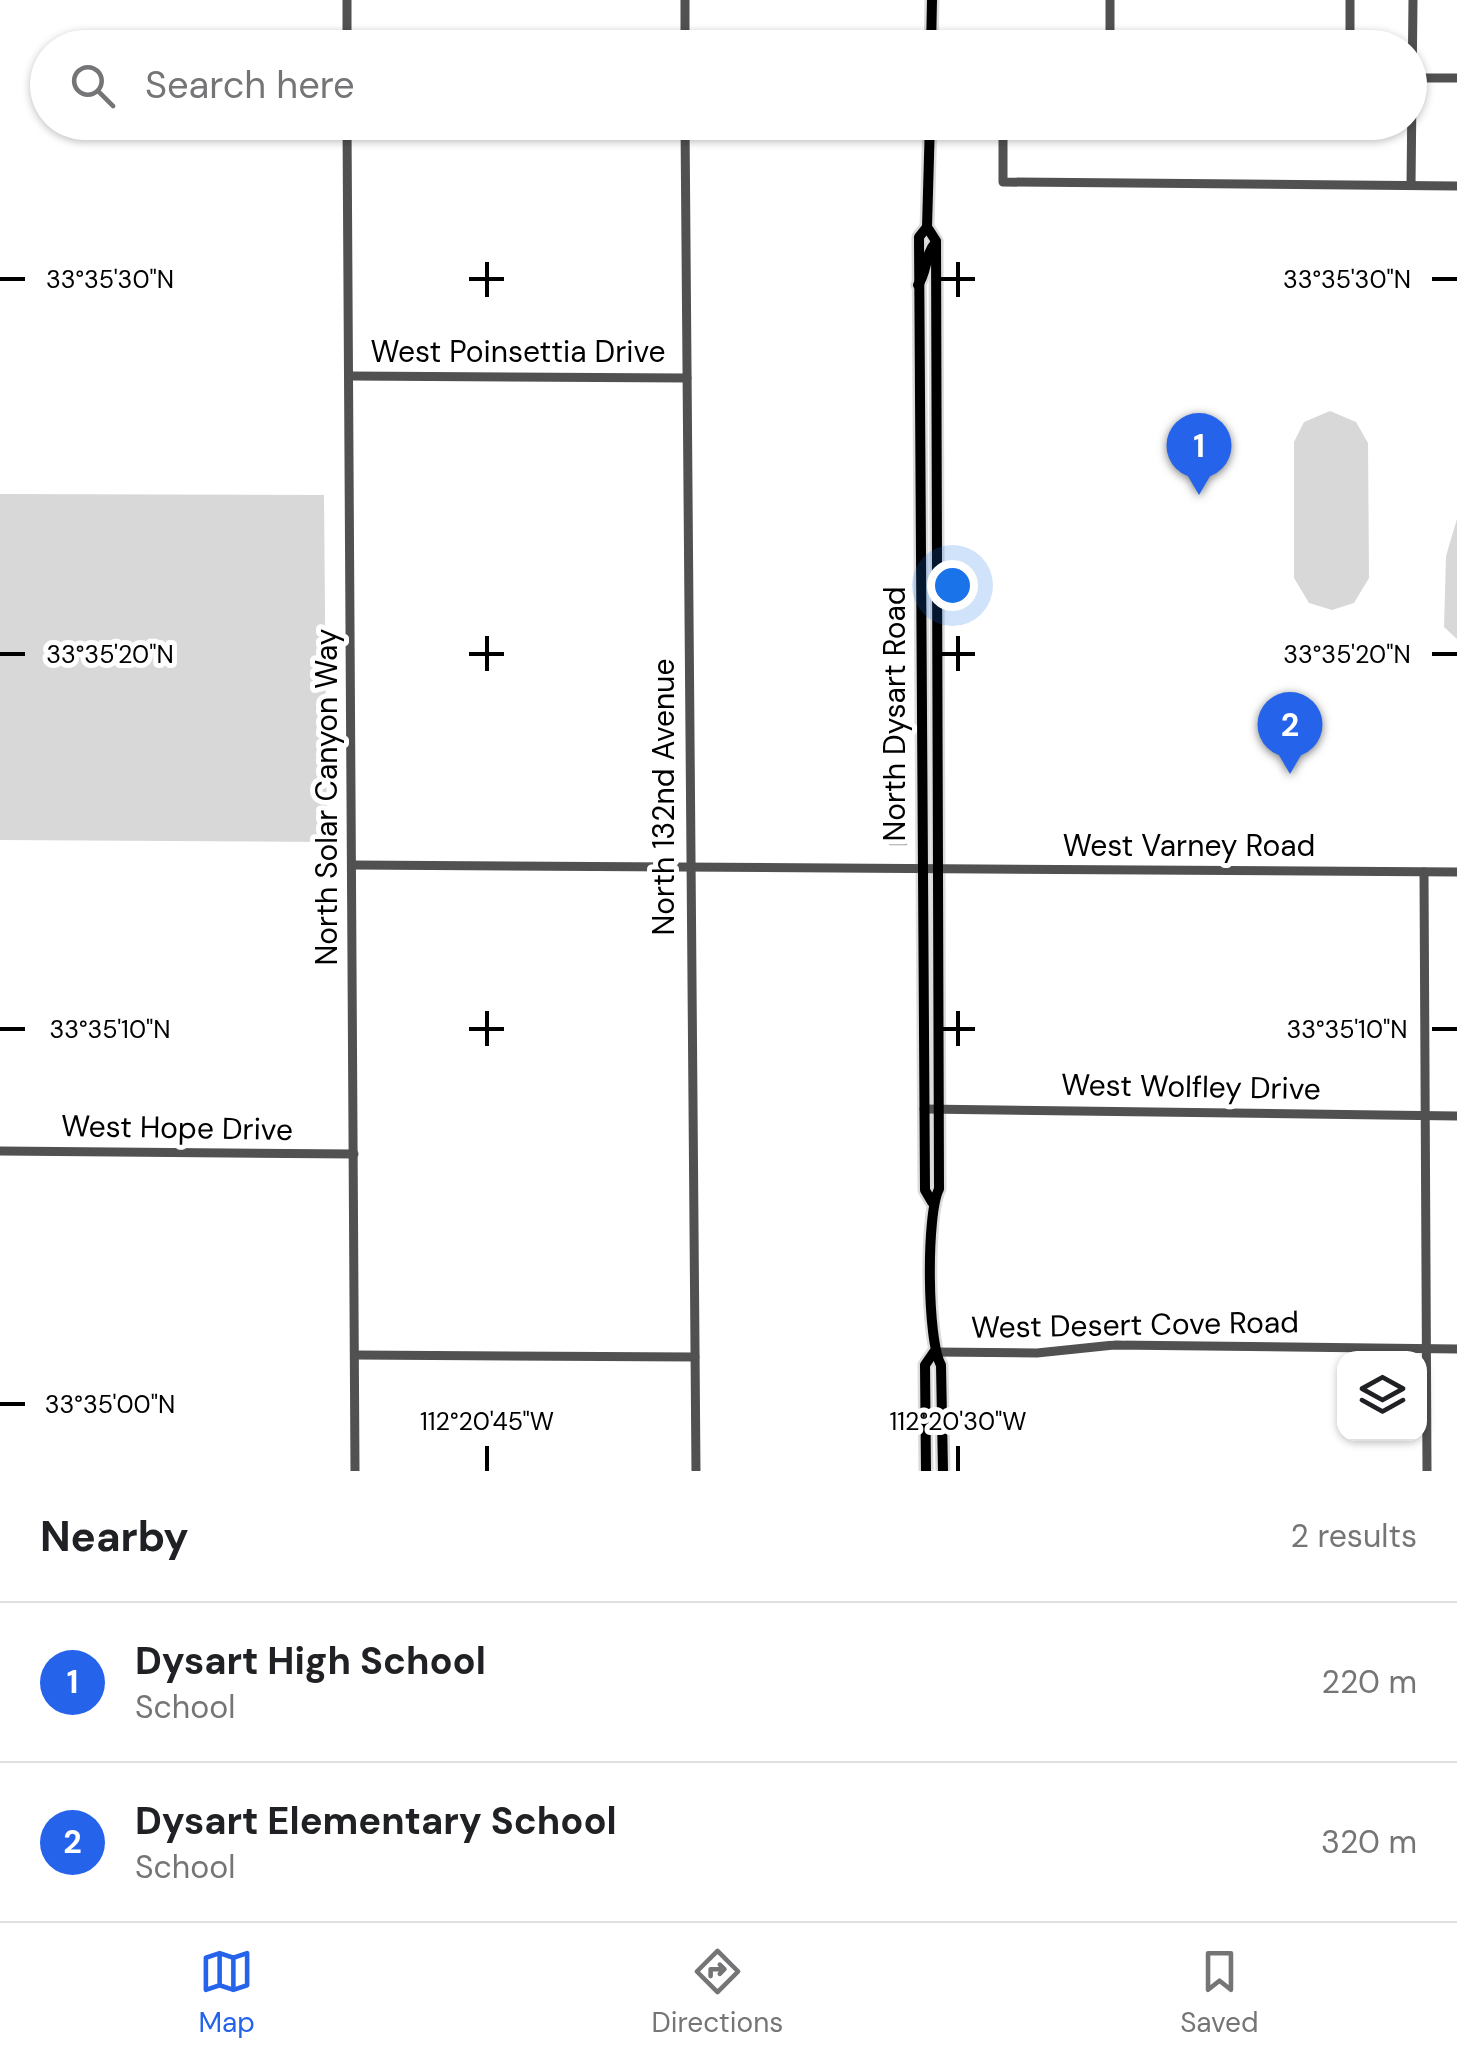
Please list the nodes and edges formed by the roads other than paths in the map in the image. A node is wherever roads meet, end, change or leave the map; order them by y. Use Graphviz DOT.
graph roads {
  1 [pos="346,0"];
  2 [pos="685,0"];
  3 [pos="932,0"];
  4 [pos="1110,0"];
  5 [pos="1350,0"];
  6 [pos="1413,0"];
  7 [pos="347,30"];
  8 [pos="685,30"];
  9 [pos="931,30"];
  10 [pos="1110,30"];
  11 [pos="1350,30"];
  12 [pos="1412,30"];
  13 [pos="1427,78"];
  14 [pos="1457,78"];
  15 [pos="348,140"];
  16 [pos="685,140"];
  17 [pos="930,140"];
  18 [pos="1003,140"];
  19 [pos="1411,140"];
  20 [pos="1411,185"];
  21 [pos="1457,186"];
  22 [pos="928,227"];
  23 [pos="936,241"];
  24 [pos="918,285"];
  25 [pos="349,376"];
  26 [pos="687,378"];
  27 [pos="352,864"];
  28 [pos="688,868"];
  29 [pos="921,869"];
  30 [pos="935,869"];
  31 [pos="1424,872"];
  32 [pos="1457,872"];
  33 [pos="938,1109"];
  34 [pos="924,1110"];
  35 [pos="1423,1116"];
  36 [pos="1457,1116"];
  37 [pos="0,1150"];
  38 [pos="354,1154"];
  39 [pos="932,1202"];
  40 [pos="1426,1349"];
  41 [pos="1457,1349"];
  42 [pos="934,1352"];
  43 [pos="355,1355"];
  44 [pos="695,1357"];
  45 [pos="356,1471"];
  46 [pos="696,1471"];
  47 [pos="926,1471"];
  48 [pos="943,1471"];
  49 [pos="1427,1471"];
  1 -- 7 [label="street"];
  2 -- 8 [label="street"];
  3 -- 9 [label="main road"];
  4 -- 10 [label="street"];
  5 -- 11 [label="street"];
  6 -- 12 [label="street"];
  13 -- 14 [label="street"];
  15 -- 25 [label="street, North Solar Canyon Way"];
  16 -- 26 [label="street, North 132nd Avenue"];
  17 -- 22 [label="main road, North Dysart Road"];
  18 -- 20 [label="street"];
  19 -- 20 [label="street"];
  20 -- 21 [label="street"];
  22 -- 23 [label="main road, North Dysart Road"];
  22 -- 24 [label="main road, North Dysart Road"];
  23 -- 24 [label="main road"];
  23 -- 30 [label="main road, North Dysart Road"];
  24 -- 29 [label="main road, North Dysart Road"];
  25 -- 26 [label="street, West Poinsettia Drive"];
  25 -- 27 [label="street, North Solar Canyon Way"];
  26 -- 28 [label="street, North 132nd Avenue"];
  27 -- 28 [label="street, West Varney Road"];
  27 -- 38 [label="street, North Solar Canyon Way"];
  28 -- 29 [label="street, West Varney Road"];
  28 -- 44 [label="street, North 132nd Avenue"];
  29 -- 30 [label="street, West Varney Road"];
  29 -- 34 [label="main road, North Dysart Road"];
  30 -- 31 [label="street, West Varney Road"];
  30 -- 33 [label="main road, North Dysart Road"];
  31 -- 32 [label="street, West Varney Road"];
  31 -- 35 [label="street"];
  33 -- 34 [label="street, West Wolfley Drive"];
  33 -- 35 [label="street, West Wolfley Drive"];
  33 -- 39 [label="main road, North Dysart Road"];
  34 -- 39 [label="main road, North Dysart Road"];
  35 -- 36 [label="street, West Wolfley Drive"];
  35 -- 40 [label="street"];
  37 -- 38 [label="street, West Hope Drive"];
  38 -- 43 [label="street, North Solar Canyon Way"];
  39 -- 42 [label="main road, North Dysart Road"];
  40 -- 41 [label="street, West Desert Cove Road"];
  40 -- 42 [label="street, West Desert Cove Road"];
  40 -- 49 [label="street"];
  42 -- 47 [label="main road, North Dysart Road"];
  42 -- 48 [label="main road, North Dysart Road"];
  43 -- 44 [label="street"];
  43 -- 45 [label="street, North Solar Canyon Way"];
  44 -- 46 [label="street, North 132nd Avenue"];
}
